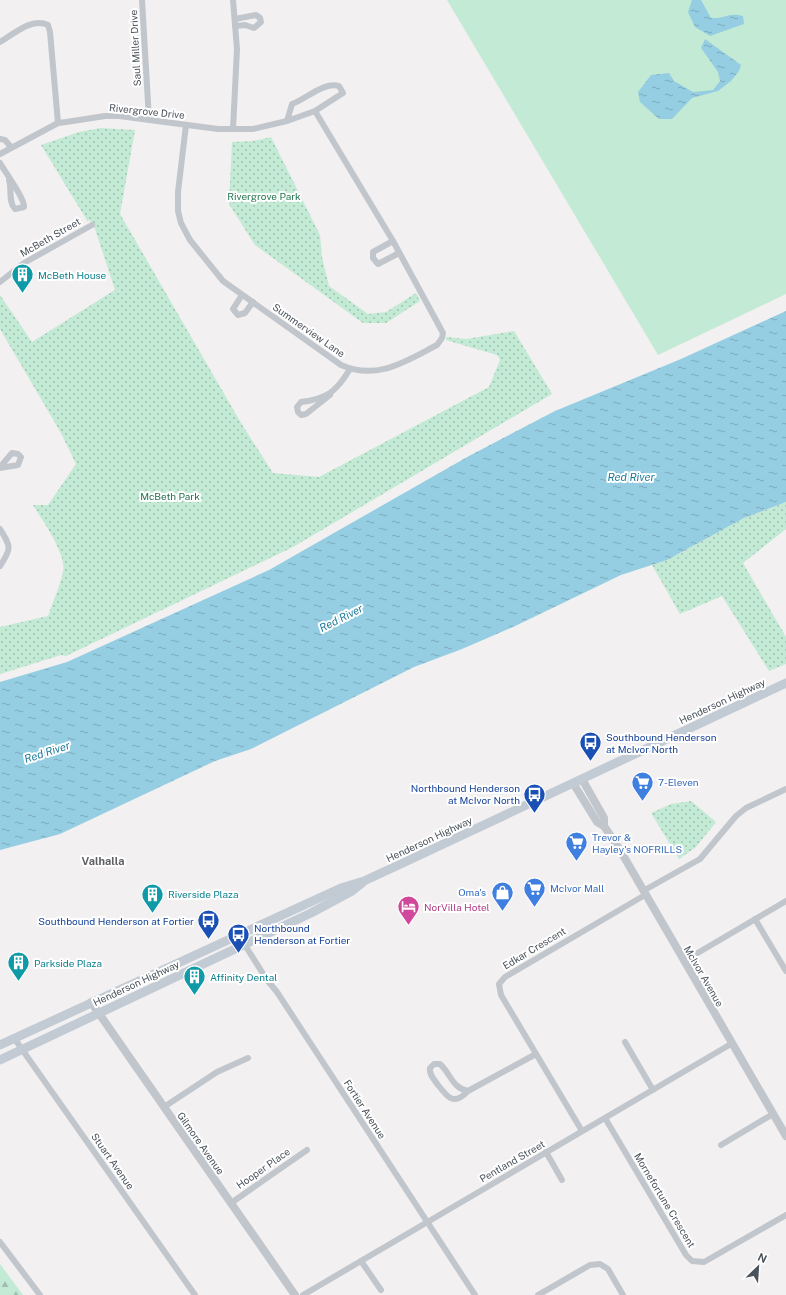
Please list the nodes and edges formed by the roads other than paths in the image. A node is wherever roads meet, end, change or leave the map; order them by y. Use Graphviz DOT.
graph roads {
  1 [pos="142,0"];
  2 [pos="233,0"];
  3 [pos="235,19"];
  4 [pos="235,26"];
  5 [pos="0,42"];
  6 [pos="315,111"];
  7 [pos="149,120"];
  8 [pos="287,121"];
  9 [pos="58,123"];
  10 [pos="186,125"];
  11 [pos="233,130"];
  12 [pos="0,139"];
  13 [pos="11,147"];
  14 [pos="0,154"];
  15 [pos="0,163"];
  16 [pos="9,180"];
  17 [pos="92,224"];
  18 [pos="393,242"];
  19 [pos="399,254"];
  20 [pos="0,282"];
  21 [pos="242,295"];
  22 [pos="253,302"];
  23 [pos="350,369"];
  24 [pos="330,395"];
  25 [pos="0,529"];
  26 [pos="0,566"];
  27 [pos="786,683"];
  28 [pos="582,779"];
  29 [pos="573,783"];
  30 [pos="786,788"];
  31 [pos="604,826"];
  32 [pos="364,881"];
  33 [pos="644,893"];
  34 [pos="786,901"];
  35 [pos="755,919"];
  36 [pos="240,934"];
  37 [pos="245,945"];
  38 [pos="684,961"];
  39 [pos="786,971"];
  40 [pos="91,1002"];
  41 [pos="98,1013"];
  42 [pos="14,1038"];
  43 [pos="625,1042"];
  44 [pos="731,1044"];
  45 [pos="0,1045"];
  46 [pos="22,1049"];
  47 [pos="536,1054"];
  48 [pos="248,1058"];
  49 [pos="0,1060"];
  50 [pos="653,1090"];
  51 [pos="468,1091"];
  52 [pos="164,1108"];
  53 [pos="772,1114"];
  54 [pos="605,1118"];
  55 [pos="582,1131"];
  56 [pos="786,1136"];
  57 [pos="721,1144"];
  58 [pos="307,1150"];
  59 [pos="546,1152"];
  60 [pos="562,1180"];
  61 [pos="231,1203"];
  62 [pos="786,1215"];
  63 [pos="427,1222"];
  64 [pos="0,1242"];
  65 [pos="361,1261"];
  66 [pos="381,1290"];
  67 [pos="40,1295"];
  68 [pos="196,1295"];
  69 [pos="296,1295"];
  70 [pos="304,1295"];
  71 [pos="475,1295"];
  72 [pos="538,1295"];
  73 [pos="623,1295"];
  1 -- 7 [label="street, Saul Miller Drive"];
  2 -- 3 [label="street"];
  3 -- 4 [label="street"];
  3 -- 4 [label="street"];
  4 -- 11 [label="street"];
  5 -- 9 [label="street"];
  6 -- 8 [label="street, Rivergrove Drive"];
  6 -- 8 [label="street, Rivergrove Drive"];
  6 -- 18 [label="street, Summerview Lane"];
  7 -- 9 [label="street, Rivergrove Drive"];
  7 -- 10 [label="street, Rivergrove Drive"];
  8 -- 11 [label="street, Rivergrove Drive"];
  9 -- 13 [label="street, Rivergrove Drive"];
  10 -- 11 [label="street, Rivergrove Drive"];
  10 -- 21 [label="street, Summerview Lane"];
  12 -- 13 [label="street"];
  13 -- 14 [label="street, Rivergrove Drive"];
  15 -- 16 [label="street"];
  17 -- 20 [label="street, McBeth Street"];
  18 -- 19 [label="street, Summerview Lane"];
  18 -- 19 [label="street"];
  19 -- 23 [label="street, Summerview Lane"];
  21 -- 22 [label="street, Summerview Lane"];
  21 -- 22 [label="street"];
  22 -- 23 [label="street, Summerview Lane"];
  23 -- 24 [label="street"];
  24 -- 24 [label="street"];
  25 -- 26 [label="street"];
  27 -- 28 [label="main road, Henderson Highway"];
  28 -- 29 [label="main road, Henderson Highway"];
  28 -- 31 [label="street, McIvor Avenue"];
  29 -- 31 [label="street, McIvor Avenue"];
  29 -- 32 [label="main road, Henderson Highway"];
  30 -- 33 [label="street"];
  31 -- 33 [label="street, McIvor Avenue"];
  32 -- 36 [label="main road, Henderson Highway"];
  32 -- 37 [label="main road, Henderson Highway"];
  33 -- 38 [label="street, McIvor Avenue"];
  33 -- 47 [label="street, Edkar Crescent"];
  34 -- 35 [label="street"];
  35 -- 38 [label="street"];
  35 -- 39 [label="street"];
  36 -- 37 [label="street, Fortier Avenue"];
  36 -- 40 [label="main road, Henderson Highway"];
  37 -- 41 [label="main road, Henderson Highway"];
  37 -- 63 [label="street, Fortier Avenue"];
  38 -- 44 [label="street, McIvor Avenue"];
  40 -- 41 [label="street, Gilmore Avenue"];
  40 -- 42 [label="main road, Henderson Highway"];
  41 -- 46 [label="main road, Henderson Highway"];
  41 -- 52 [label="street, Gilmore Avenue"];
  42 -- 45 [label="main road, Henderson Highway"];
  42 -- 46 [label="street, Stuart Avenue"];
  43 -- 50 [label="street"];
  44 -- 50 [label="street, Pentland Street"];
  44 -- 53 [label="street, McIvor Avenue"];
  46 -- 49 [label="main road, Henderson Highway"];
  46 -- 68 [label="street, Stuart Avenue"];
  47 -- 51 [label="street"];
  47 -- 55 [label="street, Edkar Crescent"];
  48 -- 52 [label="street"];
  50 -- 54 [label="street, Pentland Street"];
  51 -- 51 [label="street"];
  52 -- 61 [label="street, Gilmore Avenue"];
  53 -- 56 [label="street, McIvor Avenue"];
  53 -- 57 [label="street"];
  54 -- 55 [label="street, Pentland Street"];
  54 -- 62 [label="street, Mornefortune Crescent"];
  55 -- 59 [label="street, Pentland Street"];
  58 -- 61 [label="street, Hooper Place"];
  59 -- 60 [label="street"];
  59 -- 63 [label="street, Pentland Street"];
  61 -- 69 [label="street, Gilmore Avenue"];
  63 -- 65 [label="street, Pentland Street"];
  63 -- 71 [label="street, Fortier Avenue"];
  64 -- 67 [label="street"];
  65 -- 66 [label="street"];
  65 -- 70 [label="street, Pentland Street"];
  72 -- 73 [label="street"];
}
